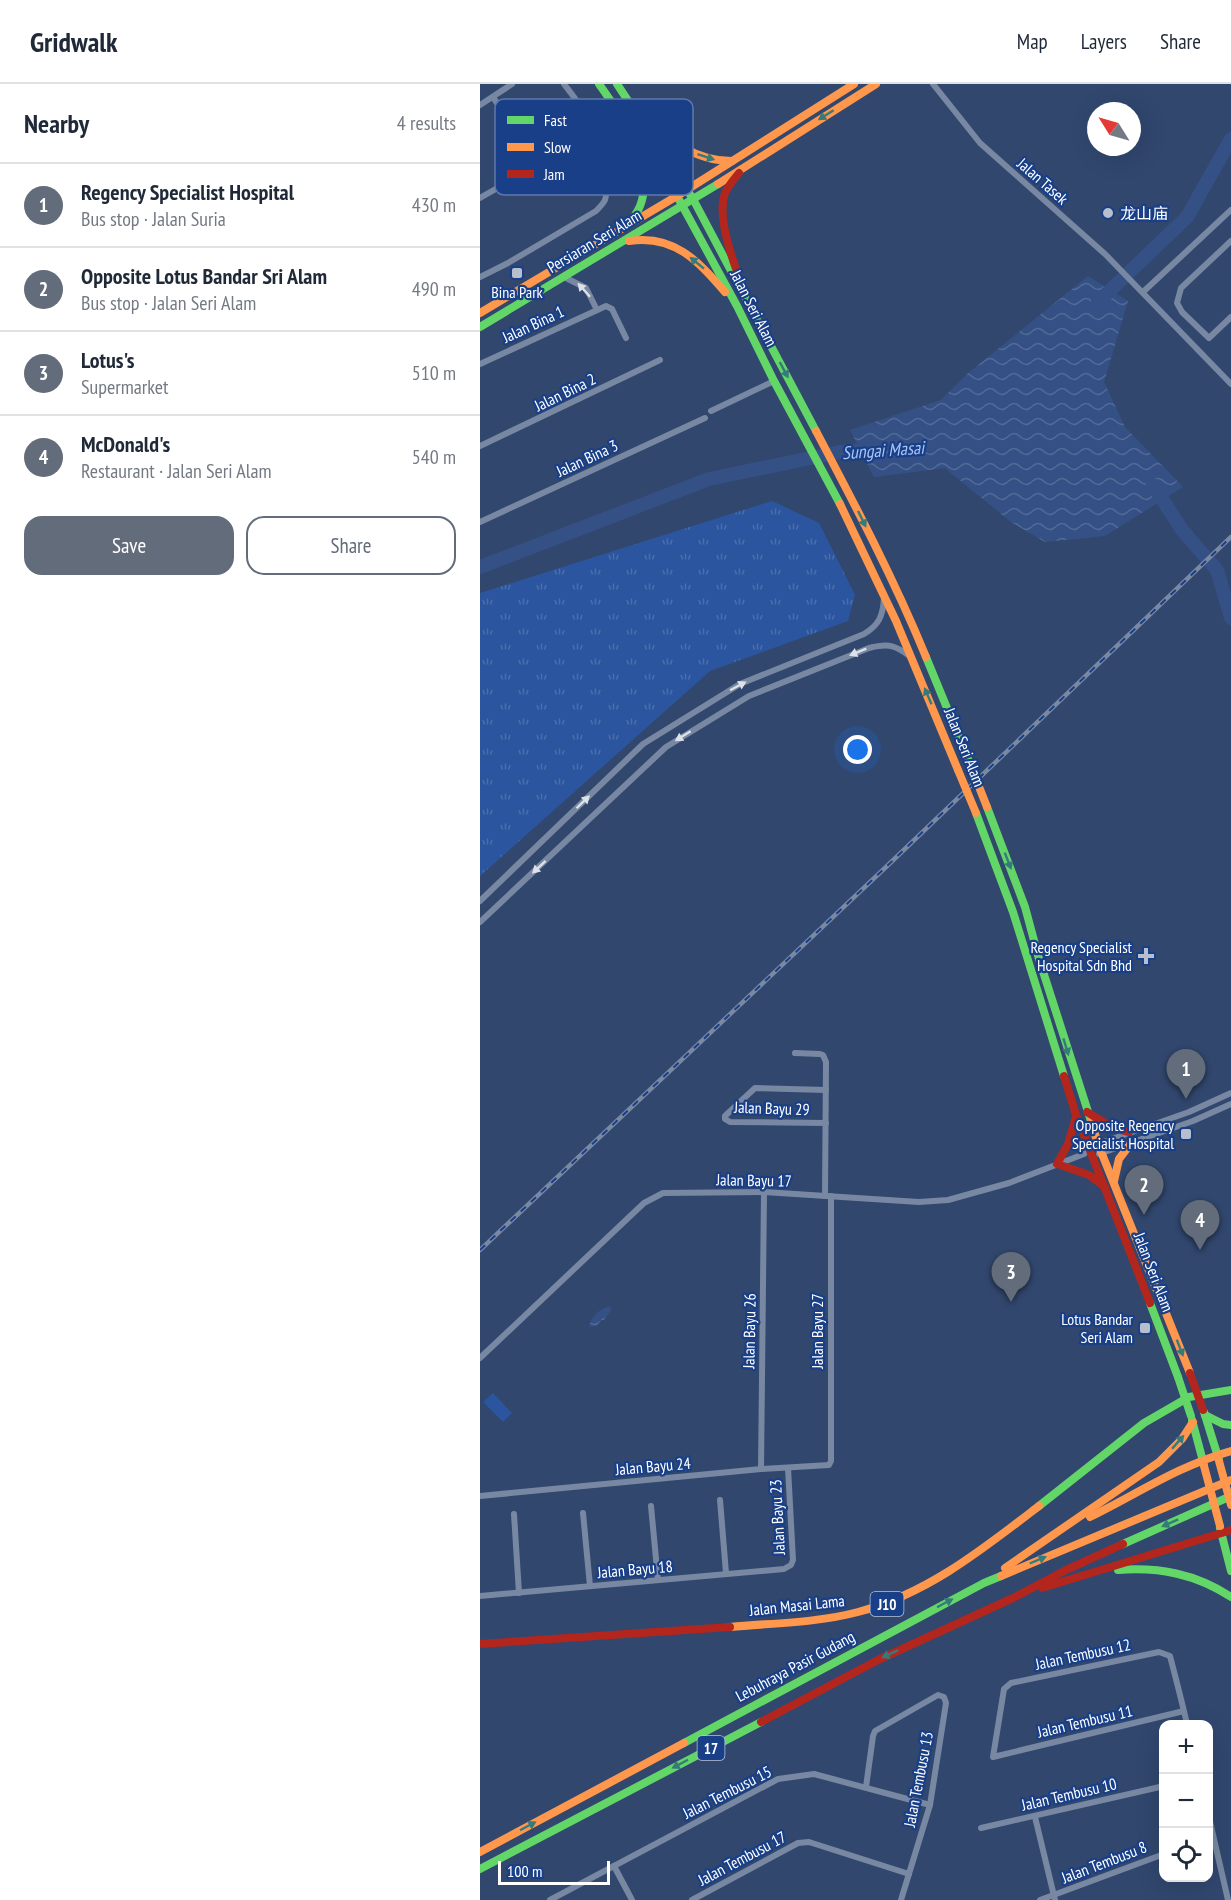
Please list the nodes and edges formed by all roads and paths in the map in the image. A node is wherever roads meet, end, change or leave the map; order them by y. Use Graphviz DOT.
graph roads {
  1 [pos="512,84"];
  2 [pos="564,84"];
  3 [pos="599,84"];
  4 [pos="617,84"];
  5 [pos="854,84"];
  6 [pos="876,84"];
  7 [pos="933,84"];
  8 [pos="493,97"];
  9 [pos="626,98"];
  10 [pos="574,99"];
  11 [pos="609,99"];
  12 [pos="495,100"];
  13 [pos="480,105"];
  14 [pos="693,152"];
  15 [pos="732,161"];
  16 [pos="743,168"];
  17 [pos="693,186"];
  18 [pos="495,189"];
  19 [pos="606,195"];
  20 [pos="644,195"];
  21 [pos="690,195"];
  22 [pos="677,196"];
  23 [pos="480,198"];
  24 [pos="693,199"];
  25 [pos="682,206"];
  26 [pos="1231,210"];
  27 [pos="614,234"];
  28 [pos="1231,241"];
  29 [pos="618,244"];
  30 [pos="564,277"];
  31 [pos="480,278"];
  32 [pos="1143,292"];
  33 [pos="747,300"];
  34 [pos="737,306"];
  35 [pos="597,310"];
  36 [pos="480,312"];
  37 [pos="1231,317"];
  38 [pos="480,327"];
  39 [pos="626,338"];
  40 [pos="660,360"];
  41 [pos="480,364"];
  42 [pos="774,381"];
  43 [pos="1231,384"];
  44 [pos="711,411"];
  45 [pos="705,418"];
  46 [pos="480,446"];
  47 [pos="480,522"];
  48 [pos="884,595"];
  49 [pos="912,658"];
  50 [pos="480,901"];
  51 [pos="480,922"];
  52 [pos="795,1053"];
  53 [pos="826,1090"];
  54 [pos="1231,1093"];
  55 [pos="1231,1104"];
  56 [pos="1087,1112"];
  57 [pos="1076,1115"];
  58 [pos="826,1123"];
  59 [pos="1129,1132"];
  60 [pos="1132,1142"];
  61 [pos="1091,1151"];
  62 [pos="1102,1153"];
  63 [pos="1057,1164"];
  64 [pos="1114,1183"];
  65 [pos="1105,1188"];
  66 [pos="764,1192"];
  67 [pos="828,1196"];
  68 [pos="480,1358"];
  69 [pos="1231,1390"];
  70 [pos="1204,1412"];
  71 [pos="1192,1419"];
  72 [pos="1231,1425"];
  73 [pos="1231,1450"];
  74 [pos="1218,1457"];
  75 [pos="1203,1462"];
  76 [pos="828,1465"];
  77 [pos="788,1468"];
  78 [pos="761,1469"];
  79 [pos="1231,1480"];
  80 [pos="480,1496"];
  81 [pos="1231,1496"];
  82 [pos="720,1500"];
  83 [pos="1231,1505"];
  84 [pos="651,1506"];
  85 [pos="583,1513"];
  86 [pos="514,1514"];
  87 [pos="1065,1528"];
  88 [pos="1221,1530"];
  89 [pos="1231,1530"];
  90 [pos="791,1565"];
  91 [pos="1231,1571"];
  92 [pos="726,1573"];
  93 [pos="1078,1577"];
  94 [pos="658,1581"];
  95 [pos="984,1582"];
  96 [pos="590,1586"];
  97 [pos="519,1593"];
  98 [pos="480,1596"];
  99 [pos="1231,1597"];
  100 [pos="1013,1598"];
  101 [pos="480,1644"];
  102 [pos="1184,1712"];
  103 [pos="1186,1720"];
  104 [pos="993,1757"];
  105 [pos="866,1787"];
  106 [pos="1159,1787"];
  107 [pos="930,1805"];
  108 [pos="1035,1817"];
  109 [pos="981,1828"];
  110 [pos="1213,1844"];
  111 [pos="480,1852"];
  112 [pos="1159,1856"];
  113 [pos="614,1866"];
  114 [pos="480,1869"];
  115 [pos="909,1874"];
  116 [pos="1054,1898"];
  117 [pos="550,1900"];
  118 [pos="632,1900"];
  119 [pos="692,1900"];
  120 [pos="901,1900"];
  121 [pos="1040,1900"];
  122 [pos="1228,1900"];
  1 -- 8 [label="street"];
  2 -- 10 [label="street"];
  3 -- 11 [label="main road, Jalan Seri Alam"];
  4 -- 9 [label="main road, Jalan Seri Alam"];
  5 -- 15 [label="main road, Persiaran Seri Alam"];
  6 -- 16 [label="main road, Persiaran Seri Alam, one-way"];
  7 -- 32 [label="street, Jalan Tasek"];
  8 -- 12 [label="street"];
  8 -- 13 [label="street"];
  14 -- 15 [label="main road, one-way"];
  15 -- 17 [label="main road, Persiaran Seri Alam"];
  16 -- 24 [label="main road, Persiaran Seri Alam"];
  16 -- 33 [label="main road"];
  18 -- 23 [label="street"];
  19 -- 31 [label="street"];
  20 -- 27 [label="main road"];
  21 -- 24 [label="main road, Jalan Seri Alam"];
  22 -- 25 [label="main road, Jalan Seri Alam"];
  22 -- 27 [label="main road, Persiaran Seri Alam"];
  24 -- 25 [label="main road, Persiaran Seri Alam"];
  24 -- 33 [label="main road, Jalan Seri Alam"];
  25 -- 29 [label="main road, Persiaran Seri Alam"];
  25 -- 34 [label="main road, Jalan Seri Alam"];
  26 -- 32 [label="street"];
  27 -- 36 [label="main road, Persiaran Seri Alam"];
  28 -- 37 [label="street"];
  29 -- 30 [label="main road, Persiaran Seri Alam"];
  34 -- 29 [label="main road, one-way"];
  35 -- 30 [label="street, one-way"];
  30 -- 38 [label="main road, Persiaran Seri Alam"];
  32 -- 43 [label="street, Jalan Tasek"];
  33 -- 56 [label="main road, Jalan Seri Alam, one-way, bridge"];
  34 -- 42 [label="main road, Jalan Seri Alam"];
  35 -- 39 [label="street"];
  35 -- 41 [label="street, Jalan Bina 1"];
  40 -- 46 [label="street, Jalan Bina 2"];
  42 -- 44 [label="street"];
  42 -- 48 [label="main road, Jalan Seri Alam"];
  45 -- 47 [label="street, Jalan Bina 3"];
  48 -- 49 [label="main road, Jalan Seri Alam"];
  50 -- 48 [label="street, one-way"];
  49 -- 51 [label="street, one-way"];
  57 -- 49 [label="main road, Jalan Seri Alam, one-way, bridge"];
  52 -- 53 [label="street, Jalan Bayu 27"];
  53 -- 58 [label="street, Jalan Bayu 27"];
  53 -- 58 [label="street, Jalan Bayu 29"];
  54 -- 59 [label="street, Jalan Bayu 17"];
  55 -- 60 [label="street"];
  56 -- 59 [label="main road"];
  56 -- 61 [label="main road, Jalan Seri Alam"];
  57 -- 61 [label="main road, Jalan Seri Alam"];
  57 -- 63 [label="main road"];
  58 -- 67 [label="street, Jalan Bayu 27"];
  59 -- 61 [label="street, Jalan Bayu 17"];
  60 -- 62 [label="street"];
  60 -- 64 [label="main road"];
  61 -- 62 [label="main road, Jalan Seri Alam"];
  61 -- 63 [label="street, Jalan Bayu 17"];
  61 -- 65 [label="main road, Jalan Seri Alam"];
  62 -- 64 [label="main road, Jalan Seri Alam"];
  63 -- 65 [label="main road"];
  63 -- 67 [label="street, Jalan Bayu 17"];
  64 -- 70 [label="main road, Jalan Seri Alam, one-way, bridge"];
  65 -- 71 [label="main road, Jalan Seri Alam, bridge"];
  66 -- 67 [label="street, Jalan Bayu 17"];
  66 -- 68 [label="street, Jalan Bayu 17"];
  66 -- 78 [label="street, Jalan Bayu 26"];
  67 -- 76 [label="street, Jalan Bayu 27"];
  69 -- 101 [label="main road, Jalan Masai Lama / J10"];
  70 -- 72 [label="main road"];
  70 -- 74 [label="main road, Jalan Seri Alam"];
  71 -- 75 [label="main road, Jalan Seri Alam"];
  87 -- 71 [label="main road, one-way"];
  73 -- 74 [label="main road"];
  74 -- 75 [label="main road"];
  74 -- 83 [label="main road, Jalan Seri Alam, bridge"];
  75 -- 87 [label="main road"];
  75 -- 88 [label="main road, Jalan Seri Alam, bridge"];
  76 -- 77 [label="street, Jalan Bayu 24"];
  77 -- 78 [label="street, Jalan Bayu 24"];
  77 -- 90 [label="street, Jalan Bayu 23"];
  78 -- 80 [label="street, Jalan Bayu 24"];
  95 -- 79 [label="main road, Lebuhraya Pasir Gudang / 17, one-way"];
  81 -- 100 [label="main road, Lebuhraya Pasir Gudang / 17, one-way"];
  82 -- 92 [label="street"];
  84 -- 94 [label="street"];
  85 -- 96 [label="street"];
  86 -- 97 [label="street"];
  87 -- 95 [label="main road"];
  88 -- 89 [label="main road"];
  88 -- 91 [label="main road, Jalan Seri Alam"];
  88 -- 93 [label="main road"];
  90 -- 92 [label="street, Jalan Bayu 18"];
  92 -- 94 [label="street, Jalan Bayu 18"];
  93 -- 99 [label="main road"];
  93 -- 100 [label="main road"];
  94 -- 96 [label="street, Jalan Bayu 18"];
  111 -- 95 [label="main road, Lebuhraya Pasir Gudang / 17, one-way"];
  96 -- 97 [label="street, Jalan Bayu 18"];
  97 -- 98 [label="street, Jalan Bayu 18"];
  100 -- 114 [label="main road, Lebuhraya Pasir Gudang / 17, one-way"];
  102 -- 103 [label="street"];
  102 -- 104 [label="street, Jalan Tembusu 11"];
  102 -- 104 [label="street, Jalan Tembusu 12"];
  105 -- 107 [label="street, Jalan Tembusu 15"];
  105 -- 107 [label="street, Jalan Tembusu 13"];
  105 -- 113 [label="street, Jalan Tembusu 15"];
  106 -- 108 [label="street, Jalan Tembusu 10"];
  107 -- 115 [label="street, Jalan Tembusu 13"];
  108 -- 109 [label="street, Jalan Tembusu 10"];
  108 -- 116 [label="street"];
  110 -- 122 [label="street"];
  112 -- 116 [label="street, Jalan Tembusu 8"];
  113 -- 117 [label="street, Jalan Tembusu 15"];
  113 -- 118 [label="street"];
  115 -- 119 [label="street, Jalan Tembusu 17"];
  115 -- 120 [label="street, Jalan Tembusu 13"];
  116 -- 121 [label="street, Jalan Tembusu 8"];
}
